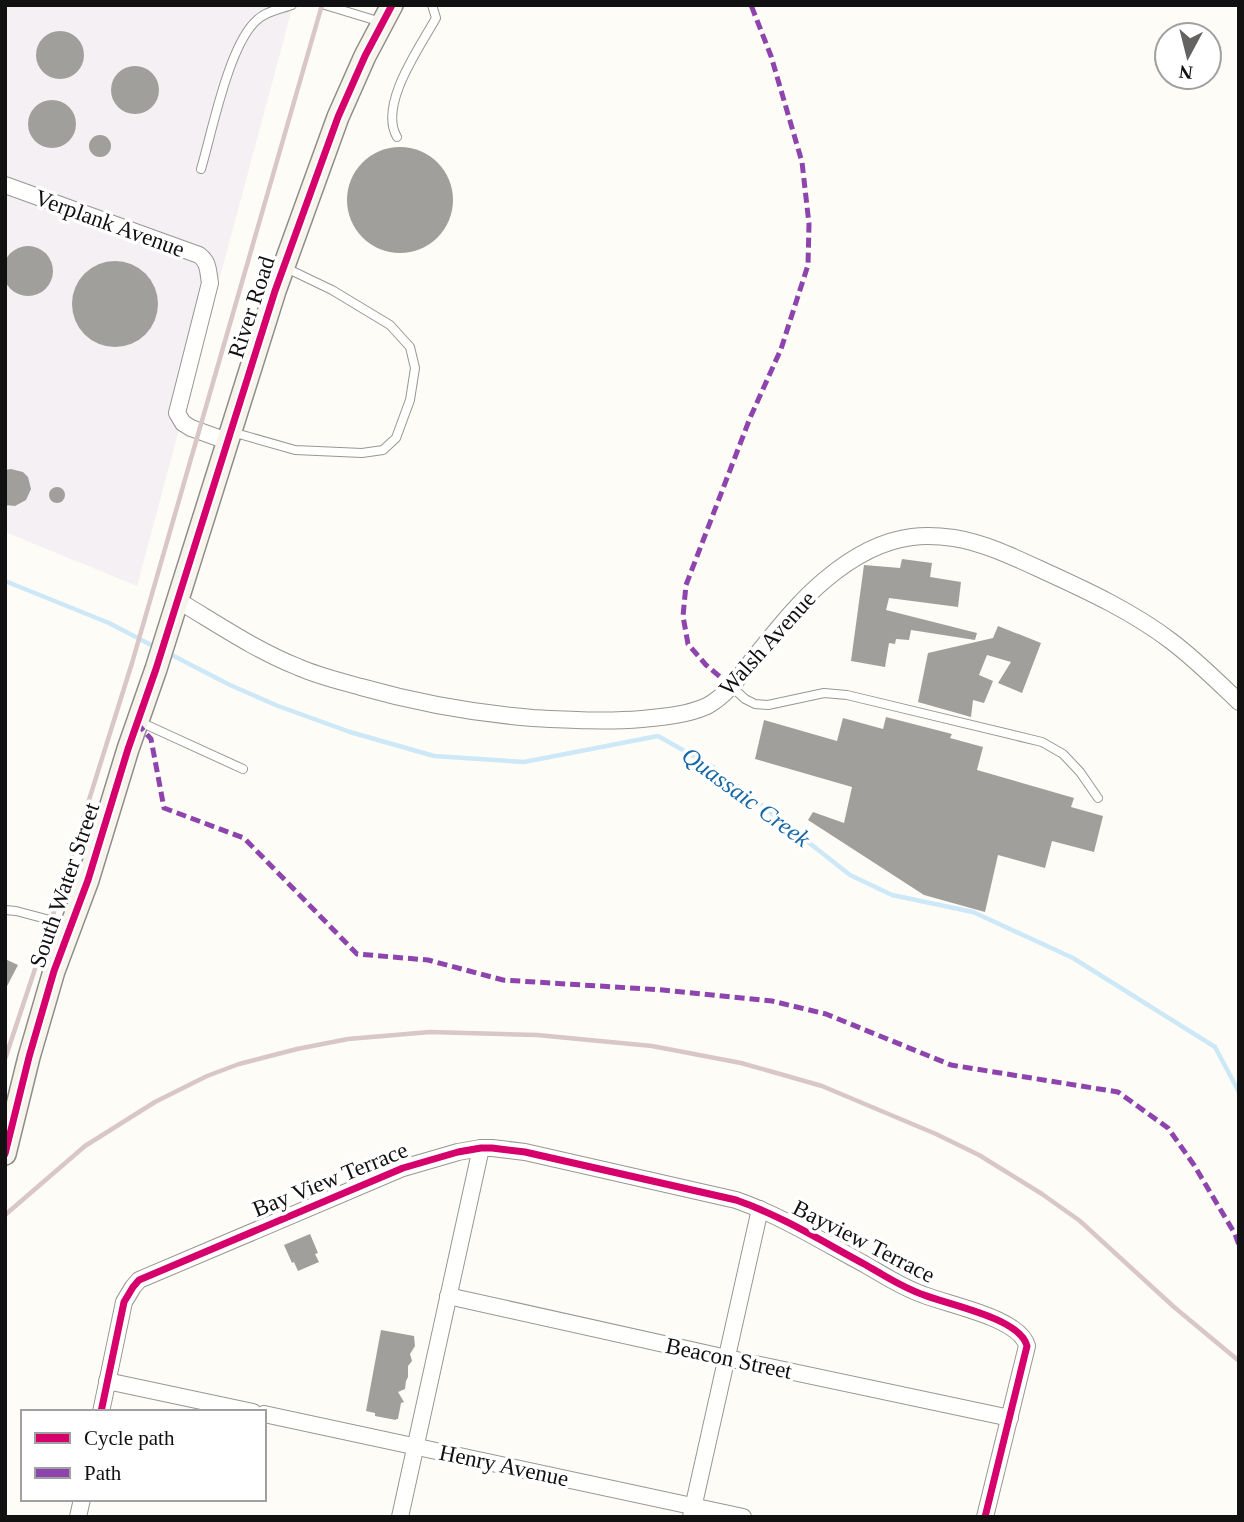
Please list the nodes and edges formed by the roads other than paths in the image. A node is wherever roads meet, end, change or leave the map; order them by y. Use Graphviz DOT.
graph roads {
  1 [pos="292,5"];
  2 [pos="325,5"];
  3 [pos="432,5"];
  4 [pos="388,14"];
  5 [pos="397,137"];
  6 [pos="201,169"];
  7 [pos="5,185"];
  8 [pos="284,267"];
  9 [pos="229,436"];
  10 [pos="177,600"];
  11 [pos="168,630"];
  12 [pos="732,686"];
  13 [pos="1239,702"];
  14 [pos="138,721"];
  15 [pos="243,769"];
  16 [pos="1098,798"];
  17 [pos="5,911"];
  18 [pos="72,926"];
  19 [pos="481,1149"];
  20 [pos="5,1154"];
  21 [pos="760,1209"];
  22 [pos="448,1296"];
  23 [pos="727,1358"];
  24 [pos="107,1381"];
  25 [pos="101,1410"];
  26 [pos="244,1410"];
  27 [pos="266,1414"];
  28 [pos="1010,1418"];
  29 [pos="415,1447"];
  30 [pos="692,1511"];
  31 [pos="400,1517"];
  32 [pos="743,1517"];
  33 [pos="985,1517"];
  1 -- 6 [label="lane"];
  2 -- 4 [label="lane"];
  3 -- 5 [label="lane"];
  4 -- 8 [label="street, River Road"];
  7 -- 9 [label="street, Verplank Avenue"];
  8 -- 9 [label="street, River Road"];
  8 -- 9 [label="lane"];
  9 -- 10 [label="street, River Road"];
  10 -- 11 [label="street, River Road"];
  10 -- 12 [label="street, Walsh Avenue"];
  11 -- 14 [label="street, South Water Street"];
  12 -- 13 [label="street, Walsh Avenue"];
  12 -- 16 [label="lane"];
  14 -- 15 [label="lane"];
  14 -- 18 [label="street, South Water Street"];
  17 -- 18 [label="lane"];
  18 -- 20 [label="street, South Water Street"];
  19 -- 21 [label="street, Bay View Terrace"];
  19 -- 22 [label="street"];
  19 -- 24 [label="street, Bay View Terrace"];
  21 -- 23 [label="street"];
  21 -- 28 [label="street, Bayview Terrace"];
  22 -- 23 [label="street, Beacon Street"];
  22 -- 29 [label="street"];
  23 -- 28 [label="street, Beacon Street"];
  23 -- 30 [label="street"];
  24 -- 25 [label="street, Bay View Terrace"];
  24 -- 26 [label="street"];
  27 -- 29 [label="street, Henry Avenue"];
  28 -- 33 [label="street"];
  29 -- 30 [label="street, Henry Avenue"];
  29 -- 31 [label="street"];
  30 -- 32 [label="street, Henry Avenue"];
}
